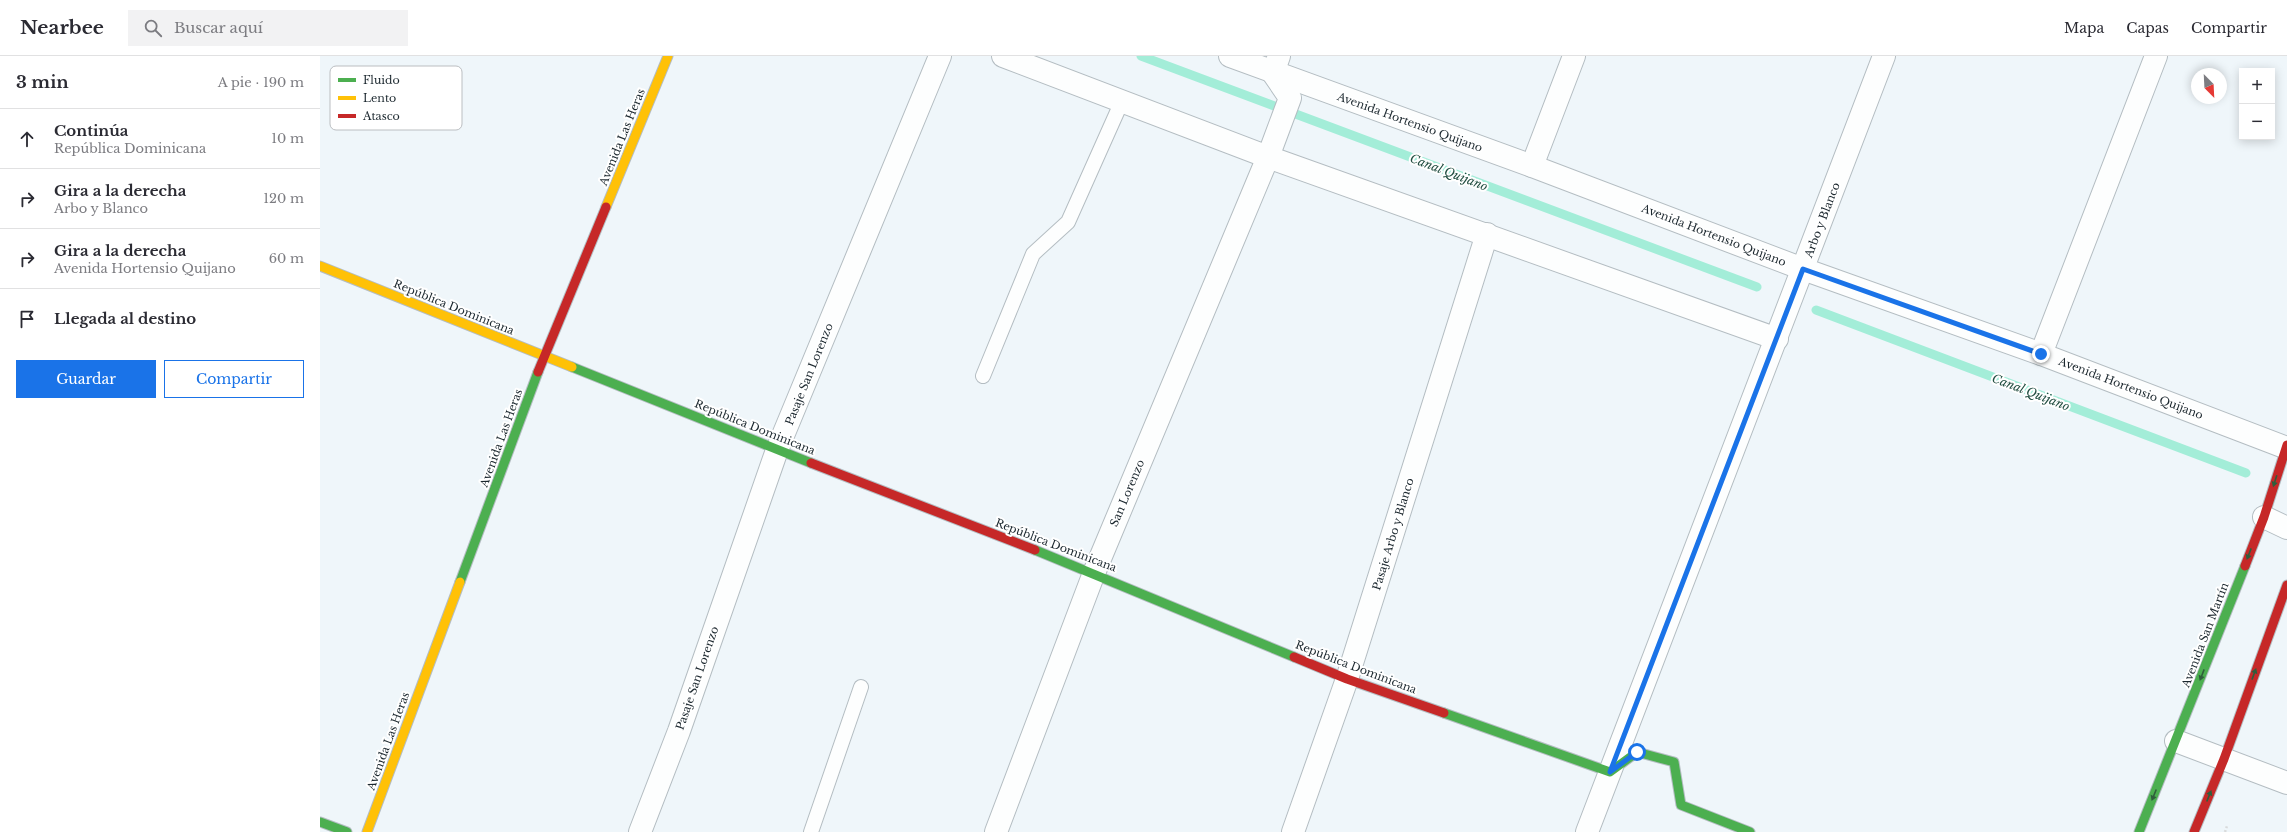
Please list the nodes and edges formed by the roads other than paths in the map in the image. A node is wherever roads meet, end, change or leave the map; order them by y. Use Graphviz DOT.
graph roads {
  1 [pos="668,56"];
  2 [pos="940,56"];
  3 [pos="1003,56"];
  4 [pos="1230,56"];
  5 [pos="1574,56"];
  6 [pos="1884,56"];
  7 [pos="2156,56"];
  8 [pos="1276,64"];
  9 [pos="1122,101"];
  10 [pos="1268,157"];
  11 [pos="1532,166"];
  12 [pos="1487,234"];
  13 [pos="320,266"];
  14 [pos="1803,269"];
  15 [pos="1777,339"];
  16 [pos="2041,354"];
  17 [pos="544,356"];
  18 [pos="983,376"];
  19 [pos="2287,447"];
  20 [pos="777,450"];
  21 [pos="2264,517"];
  22 [pos="2287,528"];
  23 [pos="1094,573"];
  24 [pos="2287,585"];
  25 [pos="1347,679"];
  26 [pos="861,687"];
  27 [pos="2176,742"];
  28 [pos="2224,759"];
  29 [pos="1610,772"];
  30 [pos="2287,783"];
  31 [pos="320,822"];
  32 [pos="347,832"];
  33 [pos="367,832"];
  34 [pos="640,832"];
  35 [pos="811,832"];
  36 [pos="996,832"];
  37 [pos="1293,832"];
  38 [pos="1587,832"];
  39 [pos="1750,832"];
  40 [pos="2139,832"];
  41 [pos="2194,832"];
  1 -- 17 [label="street, Avenida Las Heras"];
  2 -- 20 [label="street, Pasaje San Lorenzo"];
  3 -- 9 [label="street"];
  4 -- 8 [label="street, Avenida Hortensio Quijano"];
  5 -- 11 [label="street"];
  6 -- 14 [label="street, Arbo y Blanco"];
  7 -- 16 [label="street"];
  8 -- 10 [label="street, San Lorenzo"];
  8 -- 11 [label="street, Avenida Hortensio Quijano"];
  9 -- 10 [label="street"];
  9 -- 18 [label="lane"];
  10 -- 12 [label="street"];
  10 -- 23 [label="street, San Lorenzo"];
  11 -- 14 [label="street, Avenida Hortensio Quijano"];
  12 -- 15 [label="street"];
  12 -- 25 [label="street, Pasaje Arbo y Blanco"];
  13 -- 17 [label="street, República Dominicana"];
  14 -- 15 [label="street, Arbo y Blanco"];
  14 -- 16 [label="street, Avenida Hortensio Quijano"];
  15 -- 29 [label="street, Arbo y Blanco"];
  16 -- 19 [label="street, Avenida Hortensio Quijano"];
  17 -- 20 [label="street, República Dominicana"];
  17 -- 33 [label="street, Avenida Las Heras"];
  19 -- 21 [label="street, Avenida San Martín, one-way"];
  20 -- 23 [label="street, República Dominicana"];
  20 -- 34 [label="street, Pasaje San Lorenzo"];
  21 -- 22 [label="street"];
  21 -- 27 [label="street, Avenida San Martín, one-way"];
  23 -- 25 [label="street, República Dominicana"];
  23 -- 36 [label="street, San Lorenzo"];
  28 -- 24 [label="street, one-way"];
  25 -- 29 [label="street, República Dominicana"];
  25 -- 37 [label="street, Pasaje Arbo y Blanco"];
  26 -- 35 [label="lane"];
  27 -- 28 [label="street"];
  27 -- 40 [label="street, Avenida San Martín, one-way"];
  28 -- 30 [label="street"];
  41 -- 28 [label="street, one-way"];
  29 -- 38 [label="street, Arbo y Blanco"];
  29 -- 39 [label="street"];
  31 -- 32 [label="street"];
}
